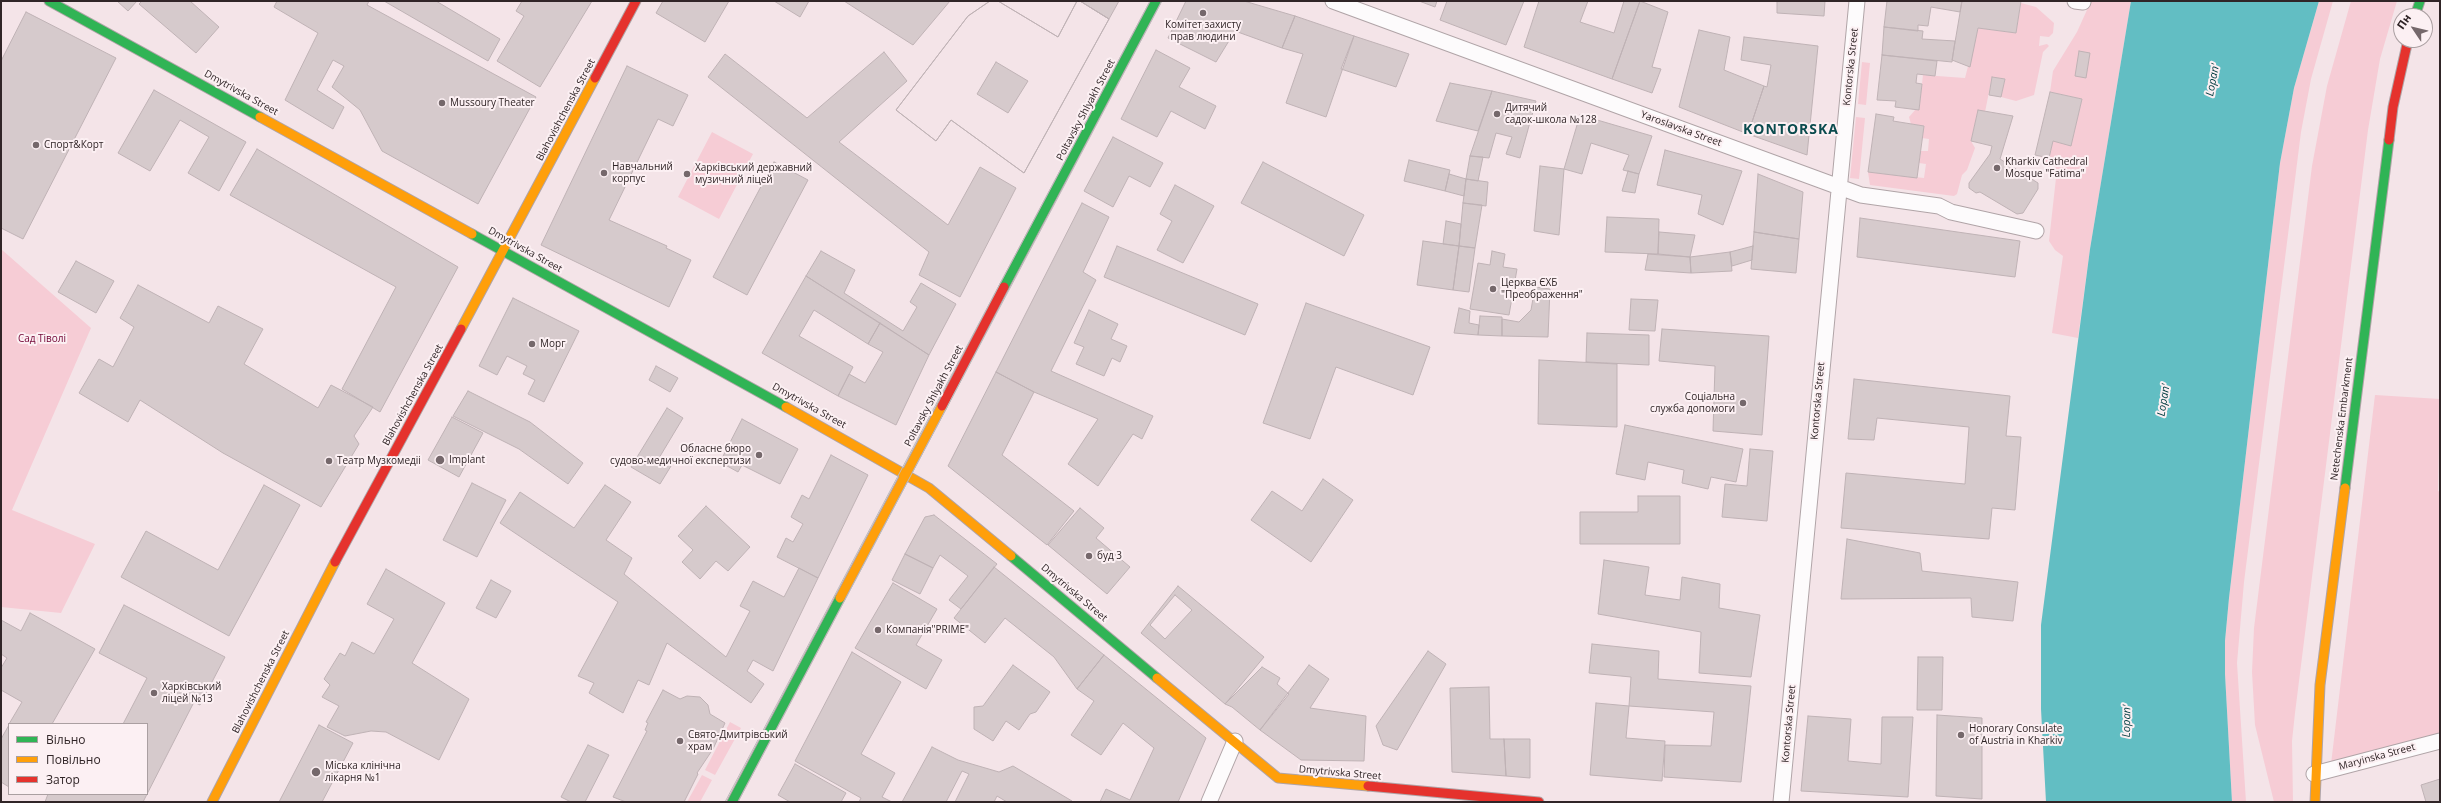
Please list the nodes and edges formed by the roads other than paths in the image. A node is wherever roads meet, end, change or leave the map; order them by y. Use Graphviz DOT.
graph roads {
  1 [pos="49,1"];
  2 [pos="636,1"];
  3 [pos="1156,1"];
  4 [pos="1334,1"];
  5 [pos="1858,1"];
  6 [pos="2406,48"];
  7 [pos="1839,188"];
  8 [pos="2036,231"];
  9 [pos="504,250"];
  10 [pos="906,473"];
  11 [pos="1235,741"];
  12 [pos="2440,741"];
  13 [pos="2314,774"];
  14 [pos="212,802"];
  15 [pos="732,802"];
  16 [pos="1209,802"];
  17 [pos="1539,802"];
  18 [pos="1781,802"];
  19 [pos="2315,802"];
  1 -- 9 [label="street, Dmytrivska Street"];
  2 -- 9 [label="street, Blahovishchenska Street"];
  3 -- 10 [label="street, Poltavsky Shlyakh Street"];
  4 -- 7 [label="street, Yaroslavska Street"];
  5 -- 7 [label="street, Kontorska Street"];
  6 -- 13 [label="street, Netechenska Embarkment"];
  7 -- 8 [label="street, Yaroslavska Street"];
  7 -- 18 [label="street, Kontorska Street"];
  9 -- 10 [label="street, Dmytrivska Street"];
  9 -- 14 [label="street, Blahovishchenska Street"];
  10 -- 11 [label="street, Dmytrivska Street"];
  10 -- 15 [label="street, Poltavsky Shlyakh Street"];
  11 -- 16 [label="street"];
  11 -- 17 [label="street, Dmytrivska Street"];
  12 -- 13 [label="street, Maryinska Street"];
  13 -- 19 [label="street, Netechenska Embarkment"];
}
